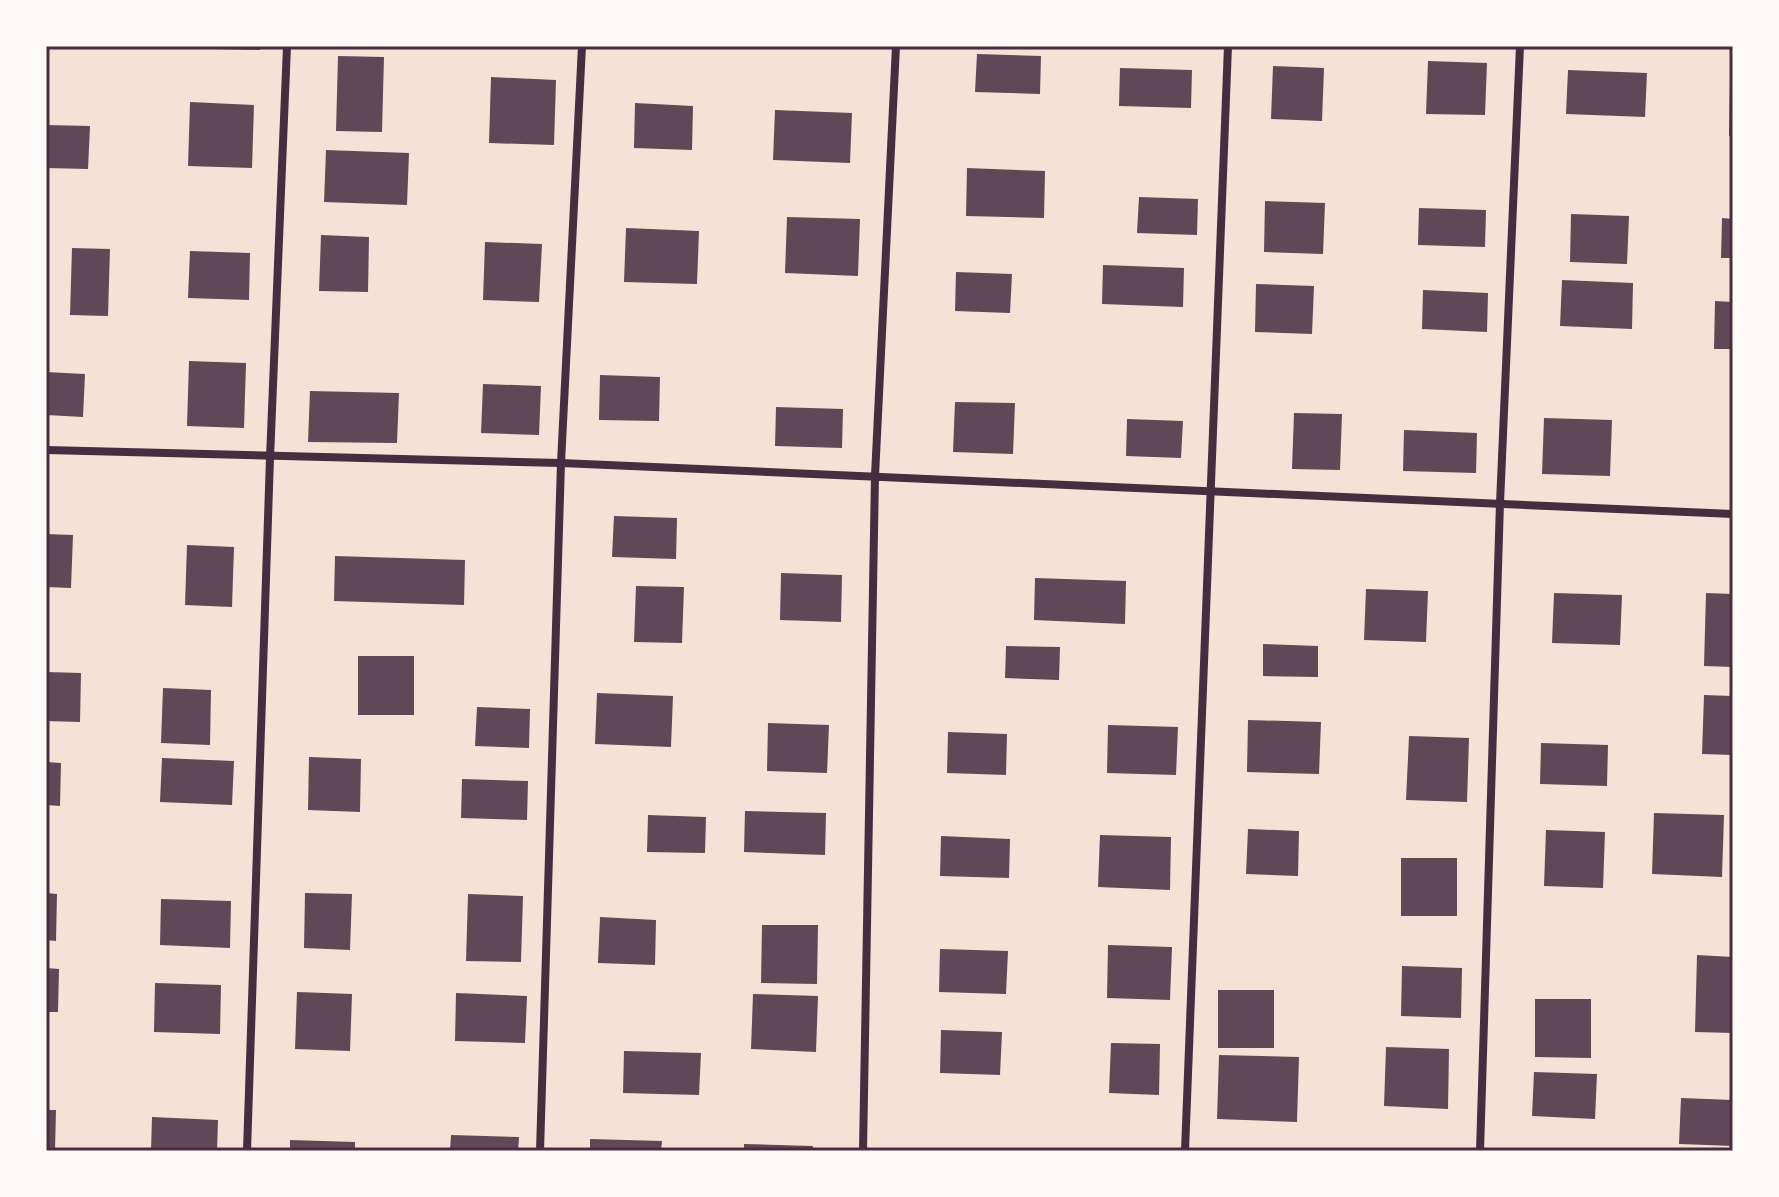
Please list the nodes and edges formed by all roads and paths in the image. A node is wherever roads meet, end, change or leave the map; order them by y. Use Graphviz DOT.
graph roads {
  1 [pos="287,46"];
  2 [pos="582,46"];
  3 [pos="896,46"];
  4 [pos="1228,46"];
  5 [pos="1520,46"];
  6 [pos="46,450"];
  7 [pos="270,458"];
  8 [pos="561,463"];
  9 [pos="875,476"];
  10 [pos="1211,490"];
  11 [pos="1500,503"];
  12 [pos="1733,514"];
  13 [pos="247,1151"];
  14 [pos="540,1151"];
  15 [pos="863,1151"];
  16 [pos="1185,1151"];
  17 [pos="1480,1151"];
  1 -- 7 [label="street"];
  2 -- 8 [label="street"];
  3 -- 9 [label="street"];
  4 -- 10 [label="street"];
  5 -- 11 [label="street"];
  6 -- 7 [label="street"];
  7 -- 8 [label="street"];
  7 -- 13 [label="street"];
  8 -- 9 [label="street"];
  8 -- 14 [label="street"];
  9 -- 10 [label="street"];
  9 -- 15 [label="street"];
  10 -- 11 [label="street"];
  10 -- 16 [label="street"];
  11 -- 12 [label="street"];
  11 -- 17 [label="street"];
}
